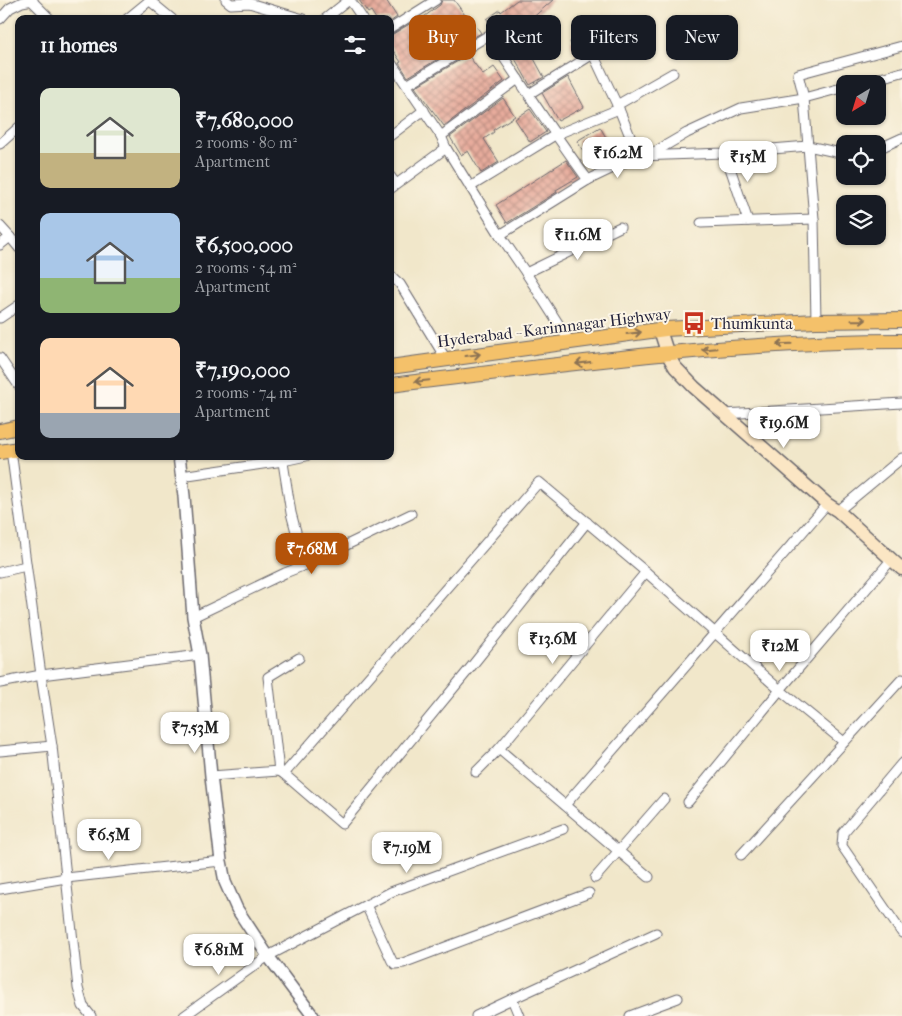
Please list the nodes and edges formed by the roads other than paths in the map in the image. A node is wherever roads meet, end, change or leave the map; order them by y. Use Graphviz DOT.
graph roads {
  1 [pos="32,0"];
  2 [pos="149,0"];
  3 [pos="226,0"];
  4 [pos="350,0"];
  5 [pos="436,0"];
  6 [pos="46,15"];
  7 [pos="132,15"];
  8 [pos="167,15"];
  9 [pos="290,15"];
  10 [pos="330,15"];
  11 [pos="360,15"];
  12 [pos="0,19"];
  13 [pos="394,26"];
  14 [pos="902,46"];
  15 [pos="394,67"];
  16 [pos="902,72"];
  17 [pos="673,73"];
  18 [pos="886,76"];
  19 [pos="518,79"];
  20 [pos="407,85"];
  21 [pos="836,90"];
  22 [pos="529,94"];
  23 [pos="804,98"];
  24 [pos="618,107"];
  25 [pos="424,110"];
  26 [pos="15,131"];
  27 [pos="394,133"];
  28 [pos="555,135"];
  29 [pos="441,136"];
  30 [pos="902,138"];
  31 [pos="0,144"];
  32 [pos="886,145"];
  33 [pos="808,146"];
  34 [pos="446,148"];
  35 [pos="836,152"];
  36 [pos="725,153"];
  37 [pos="638,156"];
  38 [pos="650,156"];
  39 [pos="588,180"];
  40 [pos="394,186"];
  41 [pos="470,187"];
  42 [pos="814,219"];
  43 [pos="748,221"];
  44 [pos="701,223"];
  45 [pos="0,226"];
  46 [pos="620,227"];
  47 [pos="500,235"];
  48 [pos="10,237"];
  49 [pos="15,243"];
  50 [pos="0,245"];
  51 [pos="526,273"];
  52 [pos="394,279"];
  53 [pos="15,308"];
  54 [pos="0,318"];
  55 [pos="902,320"];
  56 [pos="816,321"];
  57 [pos="660,330"];
  58 [pos="902,341"];
  59 [pos="570,342"];
  60 [pos="667,353"];
  61 [pos="0,358"];
  62 [pos="446,359"];
  63 [pos="394,366"];
  64 [pos="15,371"];
  65 [pos="10,374"];
  66 [pos="15,381"];
  67 [pos="394,384"];
  68 [pos="902,404"];
  69 [pos="724,414"];
  70 [pos="15,428"];
  71 [pos="0,431"];
  72 [pos="10,450"];
  73 [pos="902,458"];
  74 [pos="179,460"];
  75 [pos="277,460"];
  76 [pos="283,460"];
  77 [pos="181,476"];
  78 [pos="832,507"];
  79 [pos="411,514"];
  80 [pos="587,522"];
  81 [pos="892,559"];
  82 [pos="305,565"];
  83 [pos="26,566"];
  84 [pos="902,568"];
  85 [pos="0,572"];
  86 [pos="646,572"];
  87 [pos="193,616"];
  88 [pos="715,632"];
  89 [pos="200,655"];
  90 [pos="300,658"];
  91 [pos="41,675"];
  92 [pos="902,679"];
  93 [pos="0,683"];
  94 [pos="780,690"];
  95 [pos="844,742"];
  96 [pos="52,746"];
  97 [pos="499,749"];
  98 [pos="0,751"];
  99 [pos="902,763"];
  100 [pos="282,772"];
  101 [pos="476,772"];
  102 [pos="211,776"];
  103 [pos="664,799"];
  104 [pos="688,802"];
  105 [pos="565,805"];
  106 [pos="564,829"];
  107 [pos="618,851"];
  108 [pos="741,855"];
  109 [pos="221,860"];
  110 [pos="649,877"];
  111 [pos="66,878"];
  112 [pos="595,878"];
  113 [pos="0,890"];
  114 [pos="589,893"];
  115 [pos="366,905"];
  116 [pos="656,933"];
  117 [pos="902,933"];
  118 [pos="268,956"];
  119 [pos="678,998"];
  120 [pos="512,999"];
  121 [pos="91,1016"];
  122 [pos="184,1016"];
  123 [pos="313,1016"];
  124 [pos="476,1016"];
  125 [pos="519,1016"];
  126 [pos="630,1016"];
  1 -- 6 [label="street"];
  1 -- 12 [label="street"];
  2 -- 7 [label="street"];
  2 -- 8 [label="street"];
  3 -- 9 [label="street"];
  4 -- 10 [label="street"];
  4 -- 11 [label="street"];
  5 -- 13 [label="street"];
  14 -- 23 [label="street"];
  15 -- 20 [label="street"];
  16 -- 18 [label="street"];
  17 -- 24 [label="street"];
  19 -- 20 [label="street"];
  19 -- 22 [label="street"];
  19 -- 29 [label="street"];
  20 -- 25 [label="street"];
  21 -- 23 [label="street"];
  22 -- 24 [label="street"];
  22 -- 28 [label="street"];
  23 -- 33 [label="street"];
  23 -- 38 [label="street"];
  24 -- 28 [label="street"];
  24 -- 37 [label="street"];
  25 -- 27 [label="street"];
  25 -- 29 [label="street"];
  26 -- 31 [label="street"];
  28 -- 39 [label="street"];
  28 -- 41 [label="street"];
  29 -- 34 [label="street"];
  30 -- 32 [label="street"];
  33 -- 35 [label="street"];
  33 -- 36 [label="street"];
  33 -- 42 [label="street"];
  34 -- 40 [label="street"];
  34 -- 41 [label="street"];
  36 -- 38 [label="street"];
  36 -- 43 [label="street"];
  37 -- 38 [label="street"];
  37 -- 39 [label="street"];
  39 -- 47 [label="street"];
  41 -- 47 [label="street"];
  42 -- 43 [label="street"];
  42 -- 56 [label="street"];
  43 -- 44 [label="street"];
  45 -- 48 [label="street"];
  46 -- 51 [label="street"];
  47 -- 51 [label="street"];
  48 -- 49 [label="street"];
  48 -- 50 [label="street"];
  51 -- 59 [label="street"];
  52 -- 62 [label="street"];
  53 -- 54 [label="street"];
  56 -- 55 [label="main road, Hyderabad - Karimnagar Highway, one-way"];
  56 -- 57 [label="main road, Hyderabad - Karimnagar Highway"];
  59 -- 57 [label="main road, Hyderabad - Karimnagar Highway, one-way"];
  57 -- 60 [label="main road"];
  58 -- 60 [label="main road, one-way"];
  62 -- 59 [label="main road, Hyderabad - Karimnagar Highway, one-way"];
  60 -- 67 [label="main road, one-way"];
  60 -- 69 [label="main road"];
  61 -- 65 [label="street"];
  62 -- 63 [label="main road, Hyderabad - Karimnagar Highway"];
  64 -- 65 [label="street"];
  65 -- 66 [label="street"];
  68 -- 69 [label="street"];
  69 -- 78 [label="main road"];
  70 -- 71 [label="main road"];
  72 -- 83 [label="street"];
  73 -- 78 [label="street"];
  74 -- 77 [label="street"];
  75 -- 77 [label="street"];
  76 -- 82 [label="street"];
  77 -- 87 [label="street"];
  78 -- 81 [label="main road"];
  78 -- 88 [label="street"];
  79 -- 82 [label="street"];
  80 -- 86 [label="street"];
  80 -- 100 [label="street"];
  80 -- 100 [label="street"];
  81 -- 84 [label="main road"];
  81 -- 94 [label="street"];
  82 -- 87 [label="street"];
  83 -- 85 [label="street"];
  83 -- 91 [label="street"];
  86 -- 88 [label="street"];
  86 -- 97 [label="street"];
  87 -- 89 [label="street"];
  88 -- 94 [label="street"];
  88 -- 105 [label="street"];
  89 -- 91 [label="street"];
  89 -- 102 [label="street"];
  90 -- 100 [label="street"];
  91 -- 93 [label="street"];
  91 -- 96 [label="street"];
  92 -- 95 [label="street"];
  94 -- 95 [label="street"];
  94 -- 104 [label="street"];
  95 -- 108 [label="street"];
  96 -- 98 [label="street"];
  96 -- 111 [label="street"];
  97 -- 101 [label="street"];
  97 -- 105 [label="street"];
  99 -- 117 [label="street"];
  100 -- 102 [label="street"];
  102 -- 109 [label="street"];
  103 -- 107 [label="street"];
  105 -- 107 [label="street"];
  106 -- 115 [label="street"];
  107 -- 110 [label="street"];
  107 -- 112 [label="street"];
  109 -- 111 [label="street"];
  109 -- 118 [label="street"];
  111 -- 113 [label="street"];
  111 -- 121 [label="street"];
  114 -- 115 [label="street"];
  115 -- 118 [label="street"];
  116 -- 120 [label="street"];
  118 -- 122 [label="street"];
  118 -- 123 [label="street"];
  119 -- 126 [label="street"];
  120 -- 124 [label="street"];
  120 -- 125 [label="street"];
}
